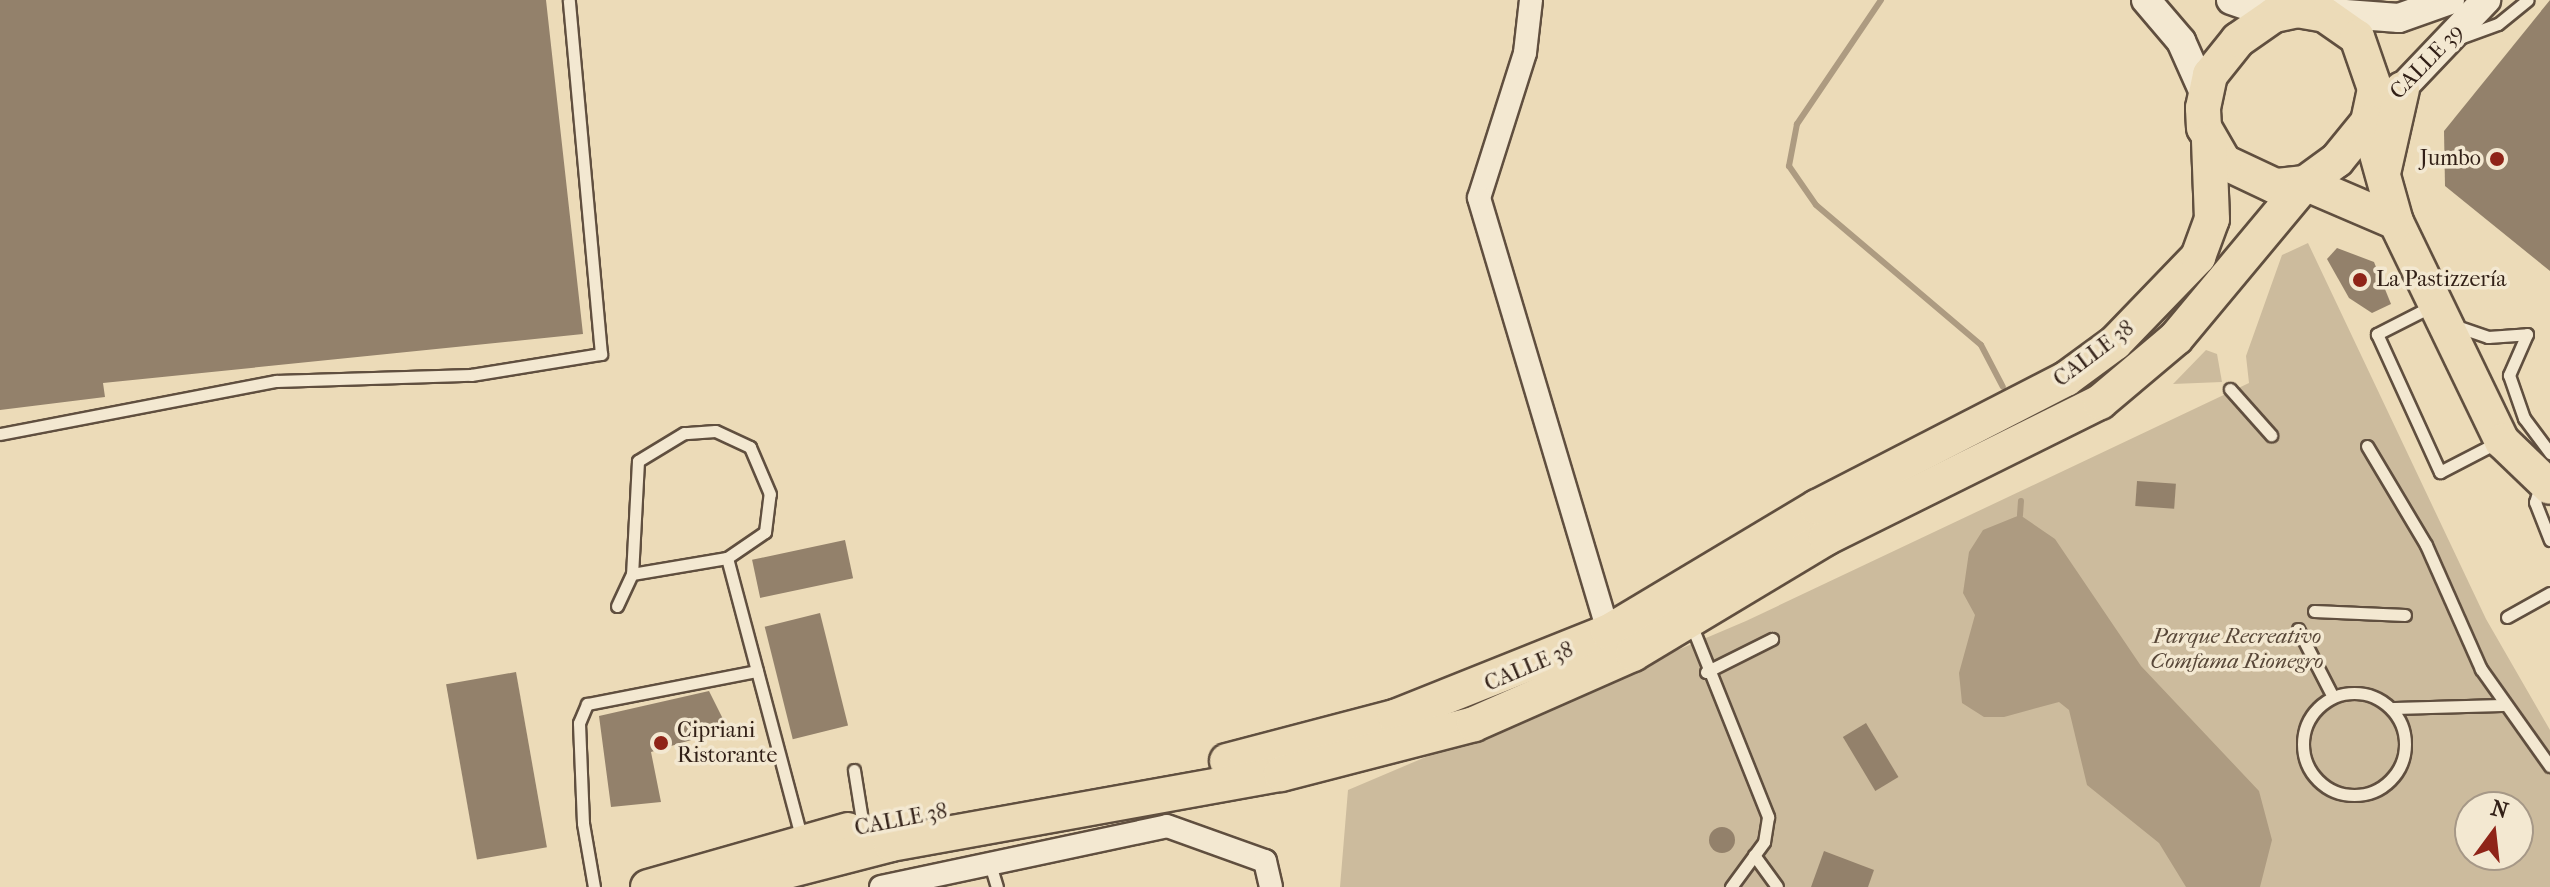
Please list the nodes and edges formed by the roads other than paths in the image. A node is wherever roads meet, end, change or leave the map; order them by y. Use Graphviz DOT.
graph roads {
  1 [pos="569,0"];
  2 [pos="1531,0"];
  3 [pos="2146,0"];
  4 [pos="2231,0"];
  5 [pos="2450,0"];
  6 [pos="2486,0"];
  7 [pos="2528,0"];
  8 [pos="2312,11"];
  9 [pos="2274,15"];
  10 [pos="2446,43"];
  11 [pos="2402,89"];
  12 [pos="2205,95"];
  13 [pos="2368,122"];
  14 [pos="2209,141"];
  15 [pos="2383,173"];
  16 [pos="2305,183"];
  17 [pos="2396,222"];
  18 [pos="2441,312"];
  19 [pos="2230,389"];
  20 [pos="0,434"];
  21 [pos="2271,435"];
  22 [pos="2502,441"];
  23 [pos="2367,446"];
  24 [pos="2548,474"];
  25 [pos="2550,540"];
  26 [pos="727,558"];
  27 [pos="632,574"];
  28 [pos="2550,593"];
  29 [pos="617,606"];
  30 [pos="2314,611"];
  31 [pos="2405,615"];
  32 [pos="2507,617"];
  33 [pos="1690,620"];
  34 [pos="2298,629"];
  35 [pos="1608,632"];
  36 [pos="1772,639"];
  37 [pos="757,671"];
  38 [pos="1706,672"];
  39 [pos="2333,697"];
  40 [pos="2505,705"];
  41 [pos="2391,708"];
  42 [pos="2550,766"];
  43 [pos="854,770"];
  44 [pos="863,826"];
  45 [pos="802,840"];
  46 [pos="1754,855"];
  47 [pos="989,861"];
  48 [pos="1271,880"];
  49 [pos="594,887"];
  50 [pos="648,887"];
  51 [pos="725,887"];
  52 [pos="881,887"];
  53 [pos="997,887"];
  54 [pos="1731,887"];
  55 [pos="1777,887"];
  1 -- 20 [label="lane"];
  2 -- 35 [label="street"];
  3 -- 12 [label="street"];
  4 -- 9 [label="street"];
  5 -- 8 [label="street, CALLE 39"];
  6 -- 10 [label="street, CALLE 39"];
  7 -- 10 [label="lane"];
  8 -- 9 [label="main road"];
  8 -- 13 [label="main road"];
  9 -- 12 [label="main road"];
  10 -- 11 [label="street, CALLE 39"];
  11 -- 13 [label="street, CALLE 39"];
  11 -- 15 [label="main road"];
  12 -- 14 [label="main road"];
  13 -- 15 [label="main road"];
  13 -- 16 [label="main road"];
  14 -- 16 [label="main road"];
  14 -- 35 [label="main road, CALLE 38"];
  15 -- 17 [label="main road"];
  16 -- 17 [label="main road"];
  16 -- 33 [label="main road, CALLE 38"];
  17 -- 18 [label="main road"];
  18 -- 22 [label="main road"];
  18 -- 22 [label="lane"];
  18 -- 24 [label="lane"];
  19 -- 21 [label="lane"];
  22 -- 24 [label="main road"];
  23 -- 40 [label="lane"];
  24 -- 25 [label="lane"];
  26 -- 27 [label="lane"];
  26 -- 27 [label="lane"];
  26 -- 37 [label="lane"];
  27 -- 29 [label="lane"];
  28 -- 32 [label="lane"];
  30 -- 31 [label="lane"];
  33 -- 38 [label="lane"];
  33 -- 51 [label="main road, CALLE 38"];
  34 -- 39 [label="lane"];
  35 -- 44 [label="main road, CALLE 38"];
  36 -- 38 [label="lane"];
  37 -- 45 [label="lane"];
  37 -- 49 [label="lane"];
  38 -- 46 [label="lane"];
  39 -- 41 [label="lane"];
  39 -- 41 [label="lane"];
  40 -- 41 [label="lane"];
  40 -- 42 [label="lane"];
  43 -- 44 [label="lane"];
  44 -- 45 [label="main road, CALLE 38"];
  45 -- 50 [label="main road, CALLE 38"];
  46 -- 54 [label="lane"];
  46 -- 55 [label="lane"];
  47 -- 48 [label="street"];
  47 -- 52 [label="street"];
  47 -- 53 [label="lane"];
}
